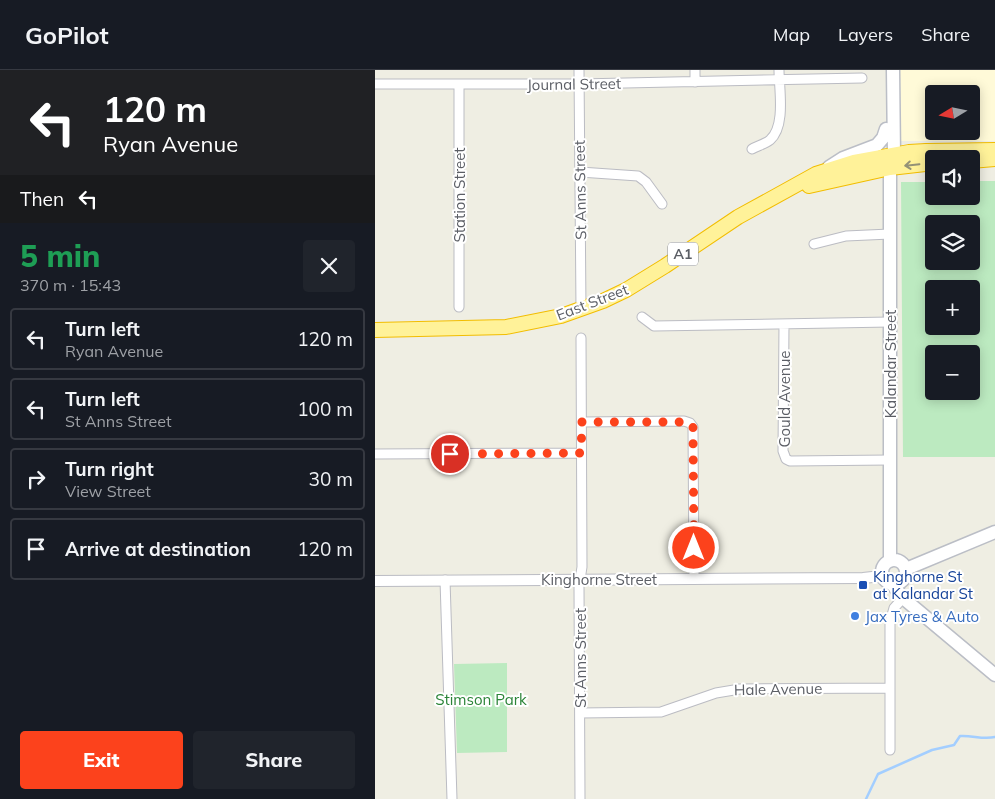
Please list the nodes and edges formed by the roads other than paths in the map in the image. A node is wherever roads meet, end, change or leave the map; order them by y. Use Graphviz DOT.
graph roads {
  1 [pos="579,70"];
  2 [pos="695,70"];
  3 [pos="779,70"];
  4 [pos="886,70"];
  5 [pos="893,70"];
  6 [pos="862,78"];
  7 [pos="779,81"];
  8 [pos="695,82"];
  9 [pos="375,84"];
  10 [pos="459,84"];
  11 [pos="579,84"];
  12 [pos="887,130"];
  13 [pos="752,149"];
  14 [pos="995,150"];
  15 [pos="890,159"];
  16 [pos="995,160"];
  17 [pos="980,161"];
  18 [pos="925,162"];
  19 [pos="580,172"];
  20 [pos="816,174"];
  21 [pos="783,193"];
  22 [pos="662,204"];
  23 [pos="890,234"];
  24 [pos="814,244"];
  25 [pos="459,307"];
  26 [pos="581,310"];
  27 [pos="642,317"];
  28 [pos="890,322"];
  29 [pos="784,324"];
  30 [pos="375,330"];
  31 [pos="581,338"];
  32 [pos="582,422"];
  33 [pos="581,453"];
  34 [pos="375,454"];
  35 [pos="890,460"];
  36 [pos="995,532"];
  37 [pos="890,561"];
  38 [pos="906,569"];
  39 [pos="883,576"];
  40 [pos="580,578"];
  41 [pos="694,578"];
  42 [pos="445,580"];
  43 [pos="375,581"];
  44 [pos="893,585"];
  45 [pos="903,598"];
  46 [pos="995,676"];
  47 [pos="890,688"];
  48 [pos="580,713"];
  49 [pos="890,750"];
  50 [pos="452,799"];
  51 [pos="580,799"];
  1 -- 11 [label="street, St Anns Street"];
  2 -- 8 [label="street"];
  3 -- 7 [label="street"];
  4 -- 12 [label="main road, Kalandar Street"];
  5 -- 15 [label="main road, Kalandar Street"];
  6 -- 7 [label="street, Journal Street"];
  7 -- 8 [label="street, Journal Street"];
  7 -- 13 [label="street"];
  8 -- 11 [label="street, Journal Street"];
  9 -- 10 [label="street, Journal Street"];
  10 -- 11 [label="street, Journal Street"];
  10 -- 25 [label="street, Station Street"];
  11 -- 19 [label="street, St Anns Street"];
  12 -- 15 [label="main road, Kalandar Street"];
  12 -- 20 [label="main road"];
  14 -- 15 [label="highway, A1"];
  18 -- 15 [label="highway, A1, one-way"];
  15 -- 20 [label="highway, East Street / A1"];
  15 -- 21 [label="highway, East Street / A1"];
  15 -- 23 [label="main road, Kalandar Street"];
  16 -- 17 [label="highway"];
  19 -- 22 [label="street"];
  19 -- 26 [label="street, St Anns Street"];
  20 -- 21 [label="highway, East Street / A1"];
  21 -- 26 [label="highway, East Street / A1"];
  23 -- 24 [label="street"];
  23 -- 28 [label="main road, Kalandar Street"];
  26 -- 30 [label="highway, East Street / A1"];
  27 -- 29 [label="street"];
  28 -- 29 [label="street"];
  28 -- 35 [label="main road, Kalandar Street"];
  29 -- 35 [label="street, Gould Avenue"];
  31 -- 32 [label="street, St Anns Street"];
  32 -- 33 [label="street, St Anns Street"];
  32 -- 41 [label="street"];
  33 -- 34 [label="street"];
  33 -- 40 [label="street, St Anns Street"];
  35 -- 37 [label="main road, Kalandar Street"];
  36 -- 38 [label="main road"];
  37 -- 38 [label="main road"];
  37 -- 39 [label="main road"];
  38 -- 44 [label="main road"];
  39 -- 41 [label="street, Kinghorne Street"];
  39 -- 44 [label="main road"];
  40 -- 41 [label="street, Kinghorne Street"];
  40 -- 42 [label="street, Kinghorne Street"];
  40 -- 48 [label="street, St Anns Street"];
  42 -- 43 [label="street, Kinghorne Street"];
  42 -- 50 [label="street"];
  44 -- 45 [label="main road"];
  45 -- 46 [label="main road"];
  45 -- 47 [label="street"];
  47 -- 48 [label="street, Hale Avenue"];
  47 -- 49 [label="street"];
  48 -- 51 [label="street, St Anns Street"];
}
